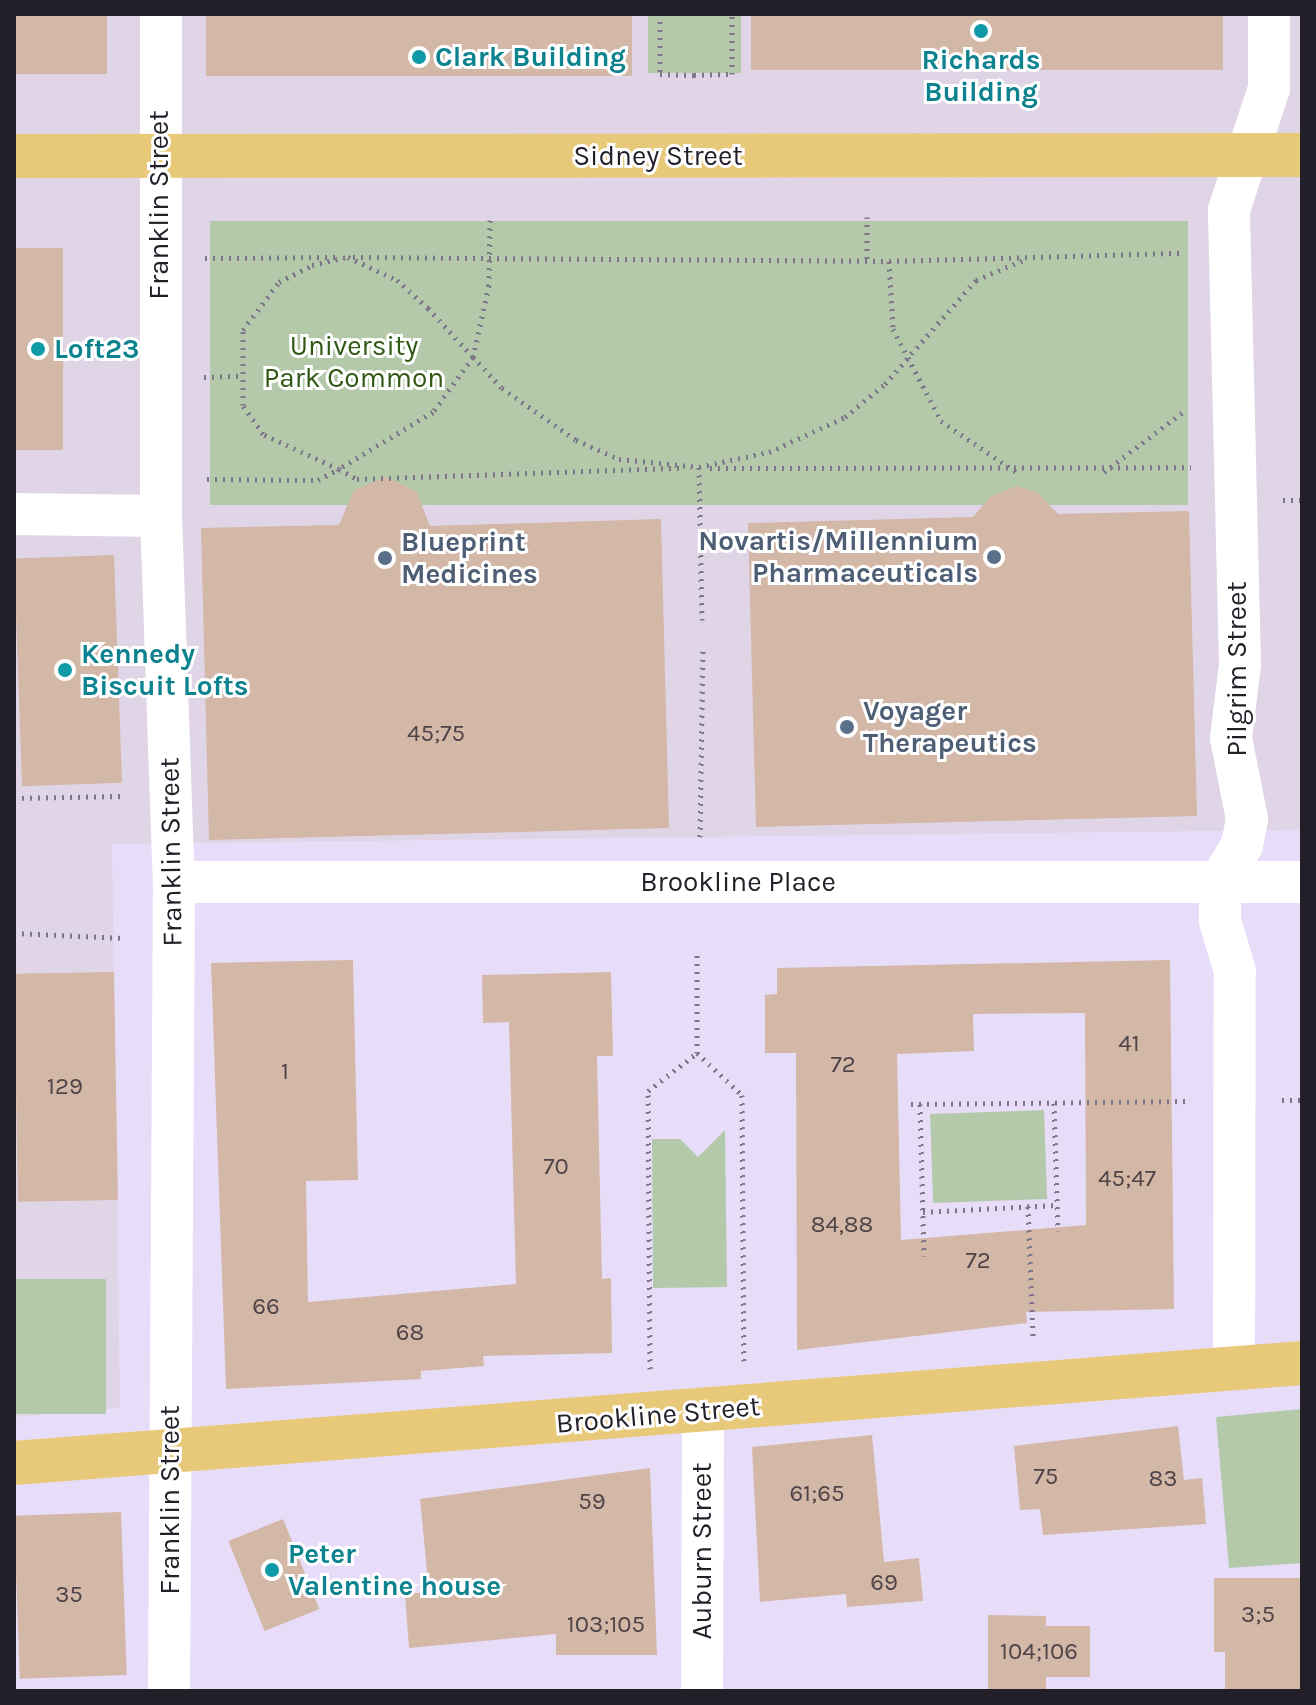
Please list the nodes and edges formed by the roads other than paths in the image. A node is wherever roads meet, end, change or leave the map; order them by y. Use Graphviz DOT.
graph roads {
  1 [pos="161,14"];
  2 [pos="1269,14"];
  3 [pos="1249,150"];
  4 [pos="1302,155"];
  5 [pos="14,156"];
  6 [pos="159,158"];
  7 [pos="14,514"];
  8 [pos="161,516"];
  9 [pos="174,882"];
  10 [pos="1220,882"];
  11 [pos="1302,882"];
  12 [pos="1302,1363"];
  13 [pos="1234,1367"];
  14 [pos="703,1412"];
  15 [pos="171,1449"];
  16 [pos="14,1463"];
  17 [pos="169,1691"];
  18 [pos="702,1691"];
  1 -- 6 [label="street, Franklin Street"];
  2 -- 3 [label="street, Pilgrim Street"];
  3 -- 4 [label="main road, Sidney Street"];
  3 -- 6 [label="main road, Sidney Street"];
  3 -- 10 [label="street, Pilgrim Street"];
  5 -- 6 [label="main road, Sidney Street"];
  6 -- 8 [label="street, Franklin Street"];
  7 -- 8 [label="street"];
  8 -- 9 [label="street, Franklin Street"];
  9 -- 10 [label="street, Brookline Place"];
  9 -- 15 [label="street, Franklin Street"];
  10 -- 11 [label="street, Brookline Place"];
  10 -- 13 [label="street"];
  12 -- 13 [label="main road, Brookline Street"];
  13 -- 14 [label="main road, Brookline Street"];
  14 -- 15 [label="main road, Brookline Street"];
  14 -- 18 [label="street, Auburn Street"];
  15 -- 16 [label="main road, Brookline Street"];
  15 -- 17 [label="street, Franklin Street"];
}
